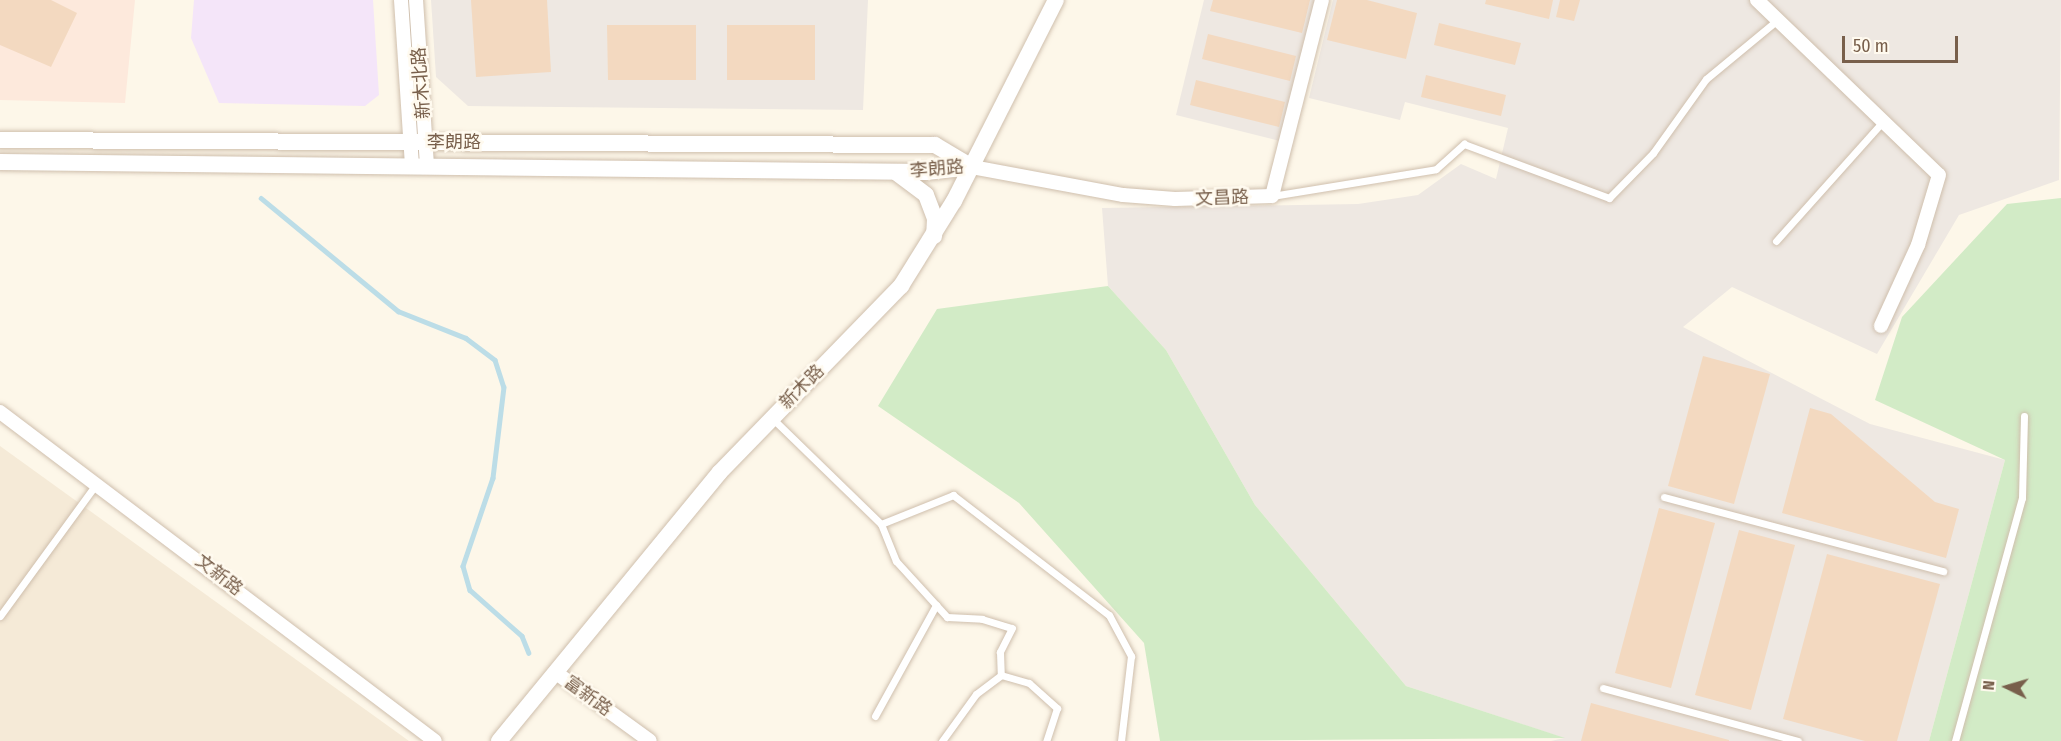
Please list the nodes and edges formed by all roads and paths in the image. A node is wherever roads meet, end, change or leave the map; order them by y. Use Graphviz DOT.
graph roads {
  1 [pos="401,0"];
  2 [pos="416,0"];
  3 [pos="1056,0"];
  4 [pos="1322,0"];
  5 [pos="1757,0"];
  6 [pos="1776,21"];
  7 [pos="1884,119"];
  8 [pos="0,140"];
  9 [pos="418,142"];
  10 [pos="1,163"];
  11 [pos="419,167"];
  12 [pos="972,167"];
  13 [pos="894,172"];
  14 [pos="1272,196"];
  15 [pos="934,237"];
  16 [pos="1776,241"];
  17 [pos="1881,326"];
  18 [pos="0,412"];
  19 [pos="2024,416"];
  20 [pos="771,417"];
  21 [pos="97,483"];
  22 [pos="1664,497"];
  23 [pos="881,524"];
  24 [pos="1942,571"];
  25 [pos="936,605"];
  26 [pos="0,616"];
  27 [pos="555,672"];
  28 [pos="1001,675"];
  29 [pos="1603,688"];
  30 [pos="875,716"];
  31 [pos="435,741"];
  32 [pos="499,741"];
  33 [pos="650,741"];
  34 [pos="942,741"];
  35 [pos="1046,741"];
  36 [pos="1121,741"];
  37 [pos="1798,741"];
  38 [pos="1955,741"];
  1 -- 9 [label="street, 新木北路"];
  2 -- 9 [label="street, 新木北路"];
  3 -- 12 [label="street, 新木路"];
  4 -- 14 [label="street, 文昌路"];
  5 -- 6 [label="street"];
  6 -- 7 [label="street"];
  6 -- 14 [label="lane"];
  7 -- 16 [label="lane"];
  7 -- 17 [label="street"];
  8 -- 9 [label="street, 李朗路"];
  9 -- 11 [label="street, 新木北路"];
  9 -- 12 [label="street, 李朗路"];
  10 -- 11 [label="street, 李朗路"];
  11 -- 13 [label="street, 李朗路"];
  12 -- 13 [label="street, 李朗路"];
  12 -- 14 [label="street, 文昌路"];
  12 -- 15 [label="street, 新木路"];
  13 -- 15 [label="street"];
  15 -- 20 [label="street, 新木路"];
  18 -- 21 [label="street, 文新路"];
  19 -- 38 [label="lane"];
  20 -- 23 [label="lane"];
  20 -- 27 [label="street, 新木路"];
  21 -- 26 [label="lane"];
  21 -- 31 [label="street, 文新路"];
  22 -- 24 [label="lane"];
  23 -- 25 [label="lane"];
  23 -- 36 [label="lane"];
  25 -- 28 [label="lane"];
  25 -- 30 [label="lane"];
  27 -- 32 [label="street, 新木路"];
  27 -- 33 [label="street, 富新路"];
  28 -- 34 [label="lane"];
  28 -- 35 [label="lane"];
  29 -- 37 [label="lane"];
}
